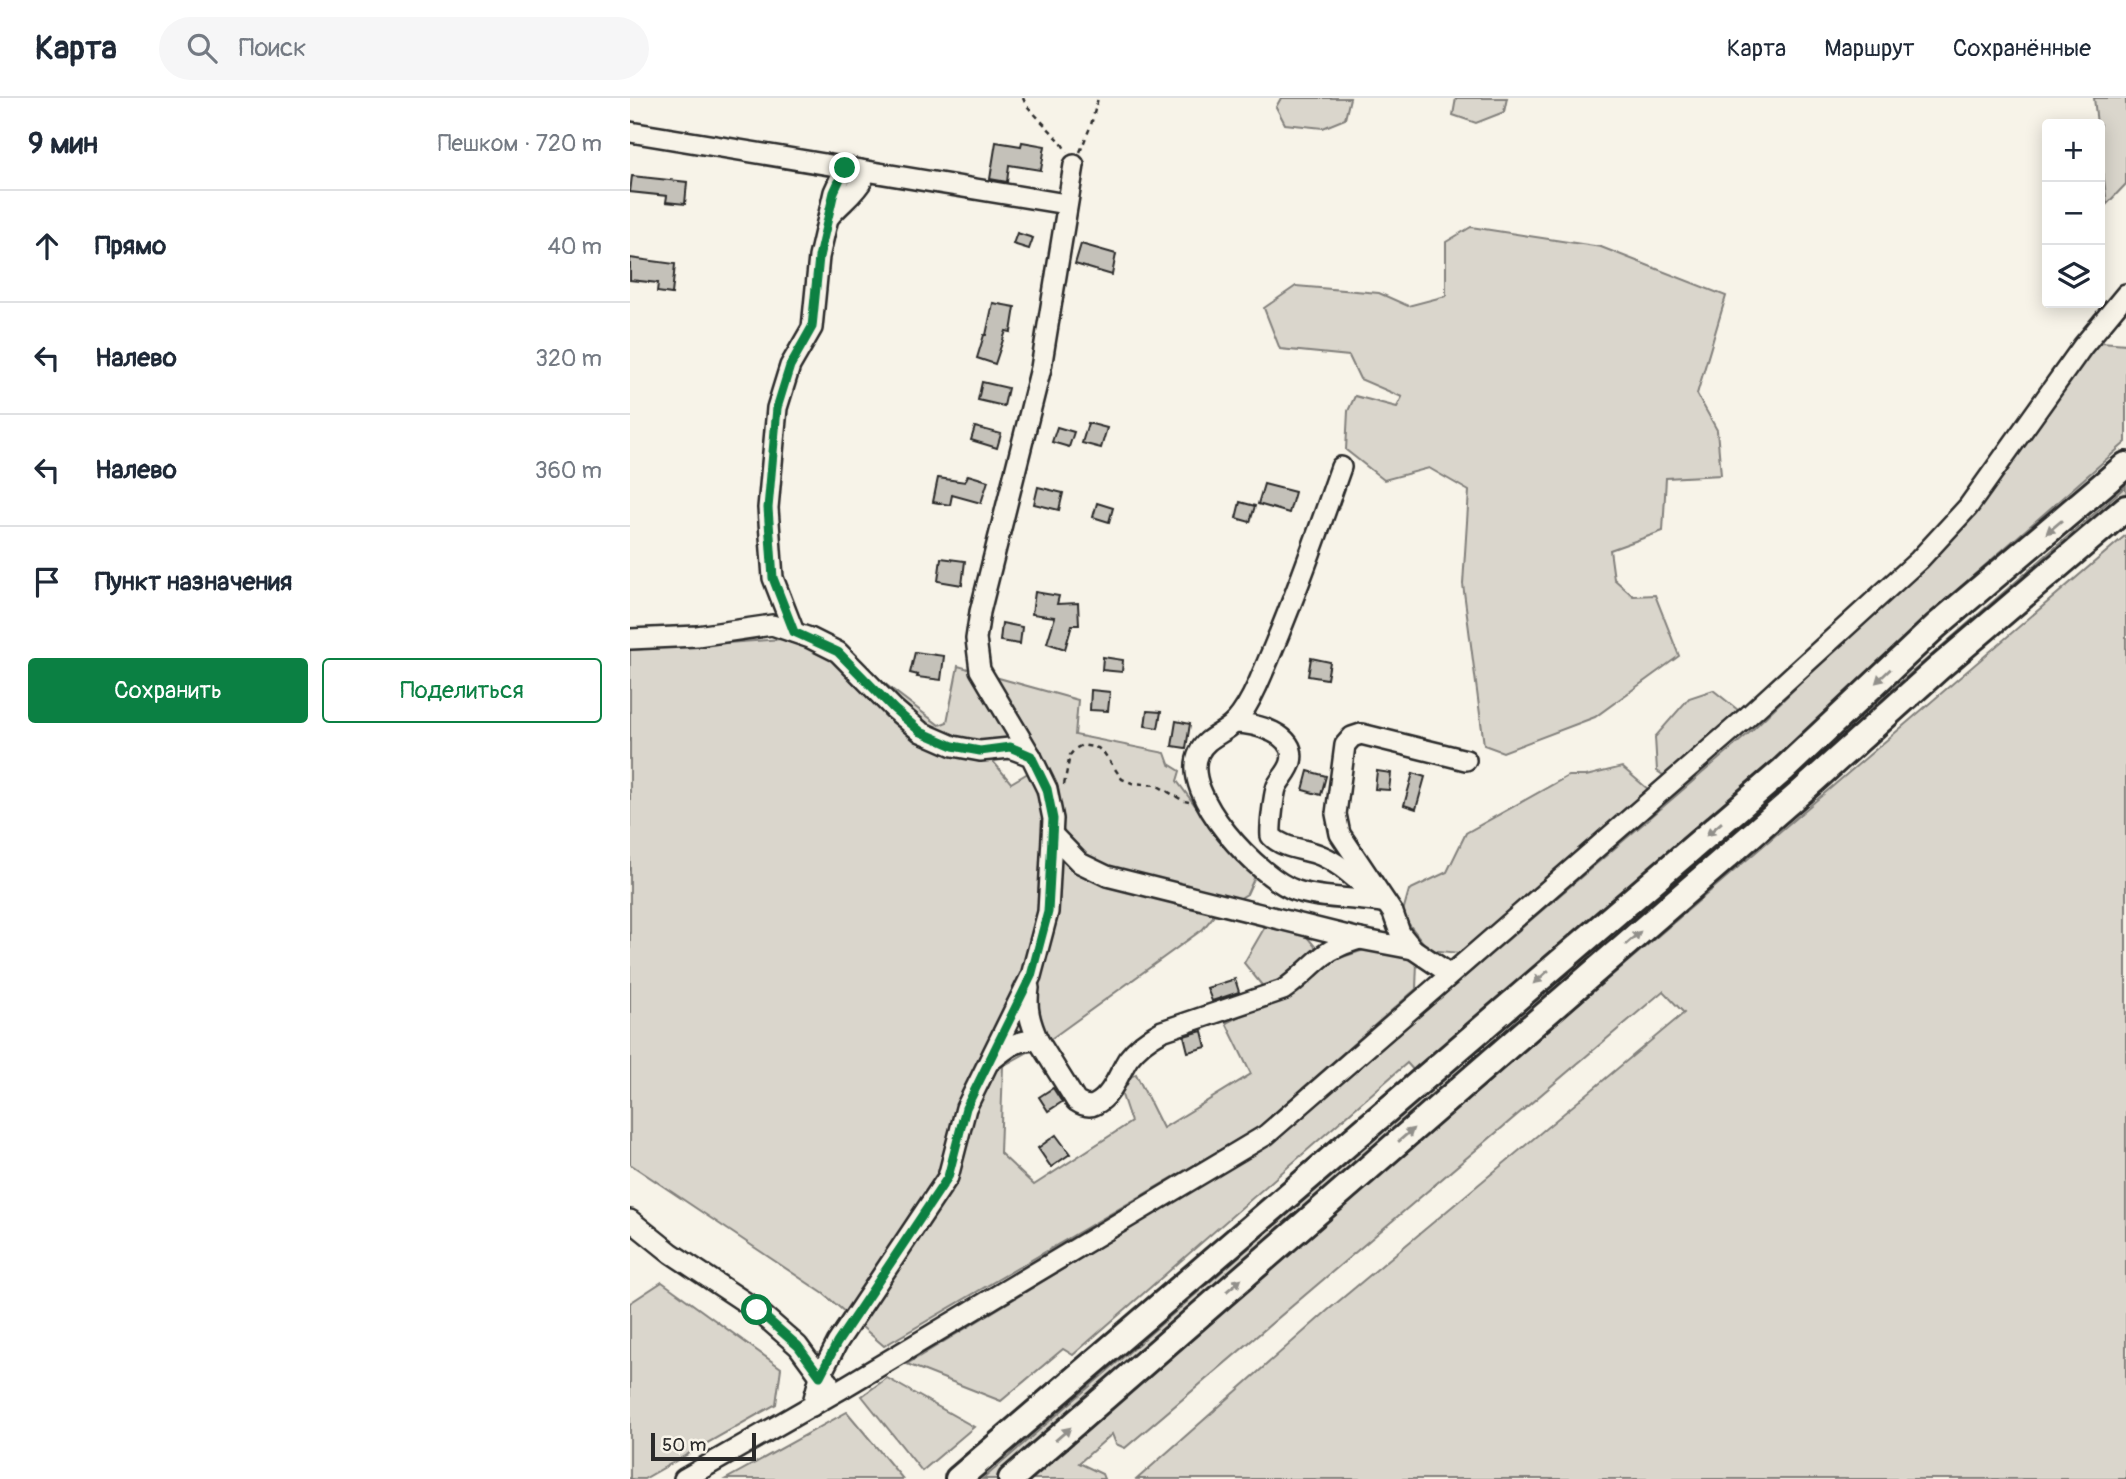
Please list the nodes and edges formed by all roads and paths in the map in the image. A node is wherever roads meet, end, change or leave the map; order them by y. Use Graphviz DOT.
graph roads {
  1 [pos="1023,98"];
  2 [pos="1097,98"];
  3 [pos="630,132"];
  4 [pos="1074,165"];
  5 [pos="853,169"];
  6 [pos="1066,204"];
  7 [pos="2123,305"];
  8 [pos="2126,465"];
  9 [pos="1340,467"];
  10 [pos="2126,508"];
  11 [pos="794,632"];
  12 [pos="630,639"];
  13 [pos="1234,723"];
  14 [pos="1031,756"];
  15 [pos="1466,760"];
  16 [pos="1063,788"];
  17 [pos="1206,804"];
  18 [pos="1053,835"];
  19 [pos="1386,904"];
  20 [pos="1360,939"];
  21 [pos="1413,949"];
  22 [pos="1450,974"];
  23 [pos="1031,976"];
  24 [pos="1038,1040"];
  25 [pos="989,1063"];
  26 [pos="630,1220"];
  27 [pos="820,1376"];
  28 [pos="841,1389"];
  29 [pos="811,1406"];
  30 [pos="684,1479"];
  31 [pos="958,1479"];
  32 [pos="1011,1479"];
  1 -- 4 [label="path"];
  2 -- 4 [label="path"];
  3 -- 5 [label="street"];
  4 -- 6 [label="street"];
  5 -- 6 [label="street"];
  5 -- 11 [label="street"];
  6 -- 14 [label="street"];
  7 -- 22 [label="street"];
  8 -- 31 [label="main road, one-way"];
  9 -- 13 [label="street"];
  32 -- 10 [label="main road, one-way"];
  11 -- 12 [label="street"];
  11 -- 14 [label="street"];
  13 -- 17 [label="street"];
  13 -- 19 [label="street"];
  14 -- 18 [label="street"];
  15 -- 19 [label="street"];
  16 -- 17 [label="path"];
  17 -- 19 [label="street"];
  18 -- 20 [label="street"];
  18 -- 23 [label="street"];
  19 -- 21 [label="street"];
  20 -- 21 [label="street"];
  20 -- 24 [label="street"];
  21 -- 22 [label="street"];
  22 -- 28 [label="street"];
  23 -- 24 [label="street"];
  23 -- 25 [label="street"];
  24 -- 25 [label="street"];
  25 -- 27 [label="street"];
  26 -- 27 [label="street"];
  27 -- 28 [label="street"];
  27 -- 29 [label="street"];
  28 -- 29 [label="street"];
  29 -- 30 [label="street"];
}
